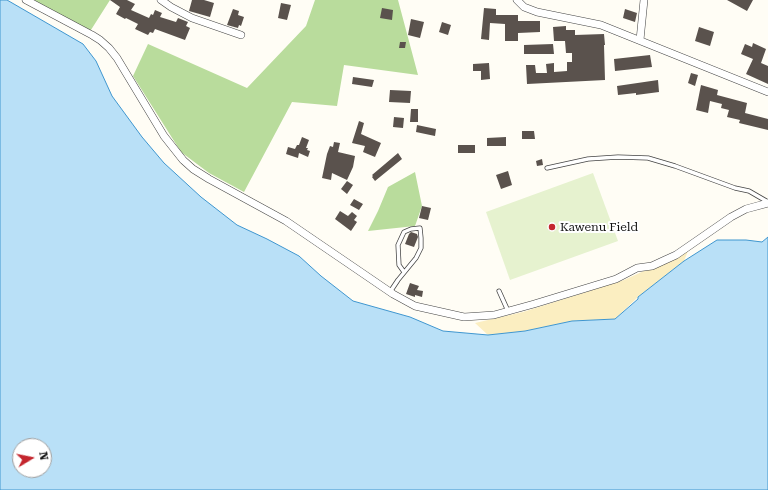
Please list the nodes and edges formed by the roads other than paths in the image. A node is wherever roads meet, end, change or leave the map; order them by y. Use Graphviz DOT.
graph roads {
  1 [pos="26,0"];
  2 [pos="161,0"];
  3 [pos="517,0"];
  4 [pos="644,0"];
  5 [pos="241,35"];
  6 [pos="640,40"];
  7 [pos="768,92"];
  8 [pos="547,168"];
  9 [pos="768,203"];
  10 [pos="404,272"];
  11 [pos="499,291"];
  12 [pos="390,292"];
  13 [pos="508,311"];
  1 -- 12 [label="street"];
  2 -- 5 [label="street"];
  3 -- 6 [label="street"];
  4 -- 6 [label="street"];
  6 -- 7 [label="street"];
  8 -- 9 [label="lane"];
  9 -- 13 [label="street"];
  10 -- 10 [label="lane"];
  10 -- 12 [label="lane"];
  11 -- 13 [label="lane"];
  12 -- 13 [label="street"];
}
